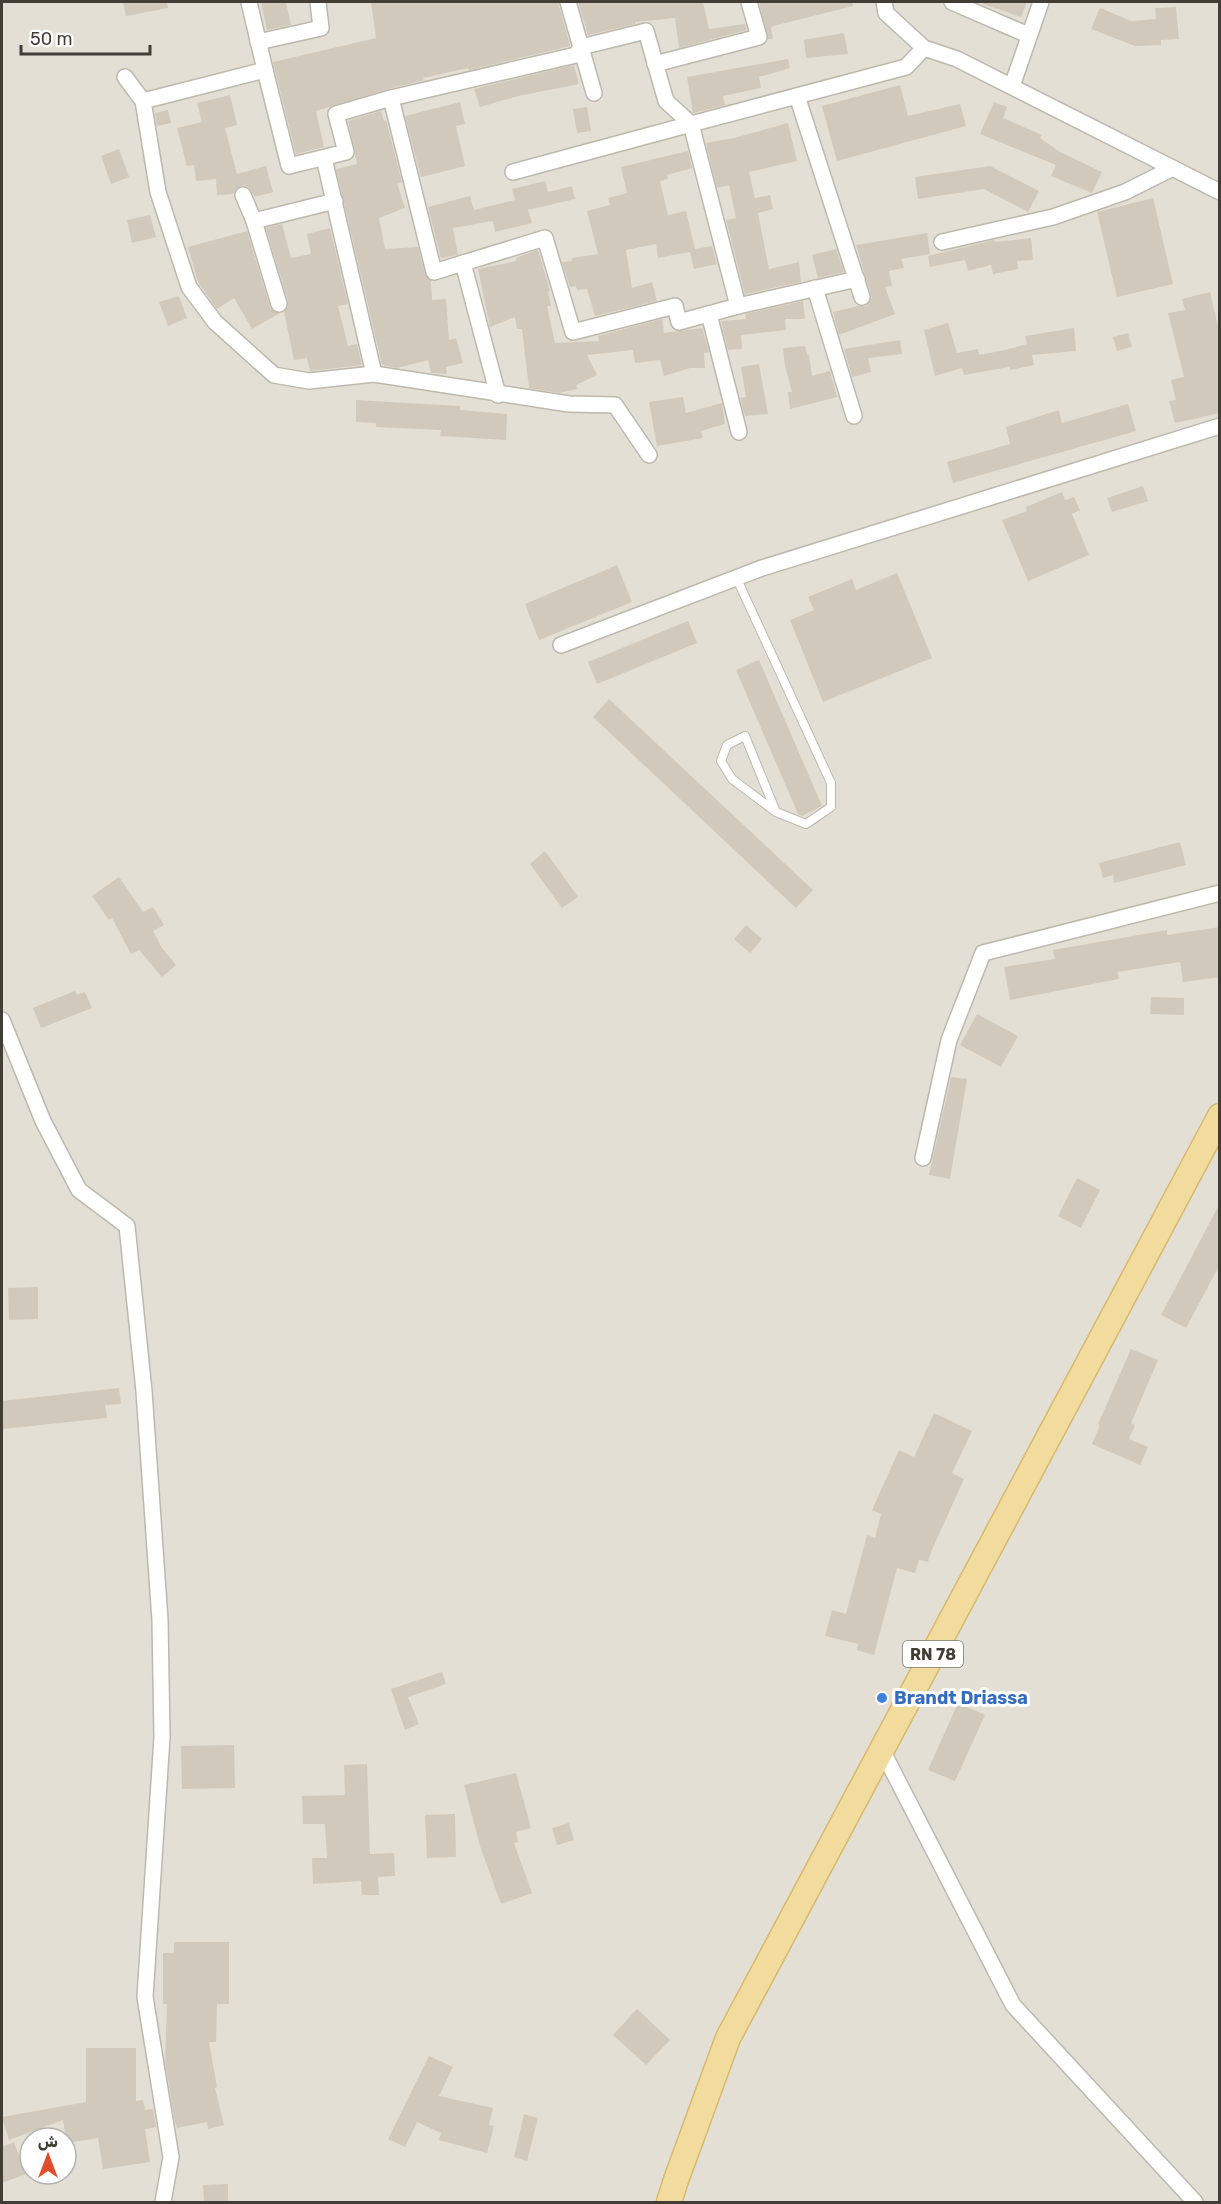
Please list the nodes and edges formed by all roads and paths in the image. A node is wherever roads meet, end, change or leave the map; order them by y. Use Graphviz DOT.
graph roads {
  1 [pos="249,2"];
  2 [pos="318,2"];
  3 [pos="568,2"];
  4 [pos="749,2"];
  5 [pos="884,2"];
  6 [pos="952,2"];
  7 [pos="1041,2"];
  8 [pos="1028,35"];
  9 [pos="258,42"];
  10 [pos="581,47"];
  11 [pos="924,48"];
  12 [pos="655,64"];
  13 [pos="265,70"];
  14 [pos="125,77"];
  15 [pos="1012,86"];
  16 [pos="594,93"];
  17 [pos="797,96"];
  18 [pos="391,98"];
  19 [pos="142,101"];
  20 [pos="691,124"];
  21 [pos="324,158"];
  22 [pos="1173,168"];
  23 [pos="513,172"];
  24 [pos="1220,192"];
  25 [pos="243,195"];
  26 [pos="335,201"];
  27 [pos="254,220"];
  28 [pos="942,242"];
  29 [pos="463,263"];
  30 [pos="857,279"];
  31 [pos="815,288"];
  32 [pos="862,297"];
  33 [pos="279,304"];
  34 [pos="738,306"];
  35 [pos="709,314"];
  36 [pos="374,374"];
  37 [pos="498,395"];
  38 [pos="854,416"];
  39 [pos="1220,426"];
  40 [pos="740,432"];
  41 [pos="649,455"];
  42 [pos="736,577"];
  43 [pos="561,645"];
  44 [pos="776,812"];
  45 [pos="1220,892"];
  46 [pos="2,1020"];
  47 [pos="1220,1116"];
  48 [pos="923,1158"];
  49 [pos="882,1750"];
  50 [pos="163,2202"];
  51 [pos="669,2202"];
  52 [pos="1195,2202"];
  1 -- 9 [label="street"];
  2 -- 9 [label="street"];
  3 -- 10 [label="street"];
  4 -- 12 [label="street"];
  5 -- 11 [label="street"];
  6 -- 8 [label="street"];
  7 -- 8 [label="street"];
  8 -- 15 [label="street"];
  9 -- 13 [label="street"];
  10 -- 12 [label="street"];
  10 -- 16 [label="street"];
  10 -- 18 [label="street"];
  11 -- 15 [label="street"];
  11 -- 17 [label="street"];
  12 -- 20 [label="street"];
  13 -- 19 [label="street"];
  13 -- 21 [label="street"];
  14 -- 19 [label="street"];
  15 -- 22 [label="street"];
  17 -- 20 [label="street"];
  17 -- 30 [label="street"];
  18 -- 21 [label="street"];
  18 -- 29 [label="street"];
  19 -- 36 [label="street"];
  20 -- 23 [label="street"];
  20 -- 34 [label="street"];
  21 -- 26 [label="street"];
  22 -- 24 [label="street"];
  22 -- 28 [label="street"];
  25 -- 27 [label="street"];
  26 -- 27 [label="street"];
  26 -- 36 [label="street"];
  27 -- 33 [label="street"];
  29 -- 35 [label="street"];
  29 -- 37 [label="street"];
  30 -- 31 [label="street"];
  30 -- 32 [label="street"];
  31 -- 34 [label="street"];
  31 -- 38 [label="street"];
  34 -- 35 [label="street"];
  35 -- 40 [label="street"];
  36 -- 37 [label="street"];
  37 -- 41 [label="street"];
  39 -- 42 [label="street"];
  42 -- 43 [label="street"];
  42 -- 44 [label="lane"];
  44 -- 44 [label="lane"];
  45 -- 48 [label="street"];
  46 -- 50 [label="street"];
  47 -- 49 [label="main road, RN 78"];
  49 -- 51 [label="main road, RN 78"];
  49 -- 52 [label="street"];
}
